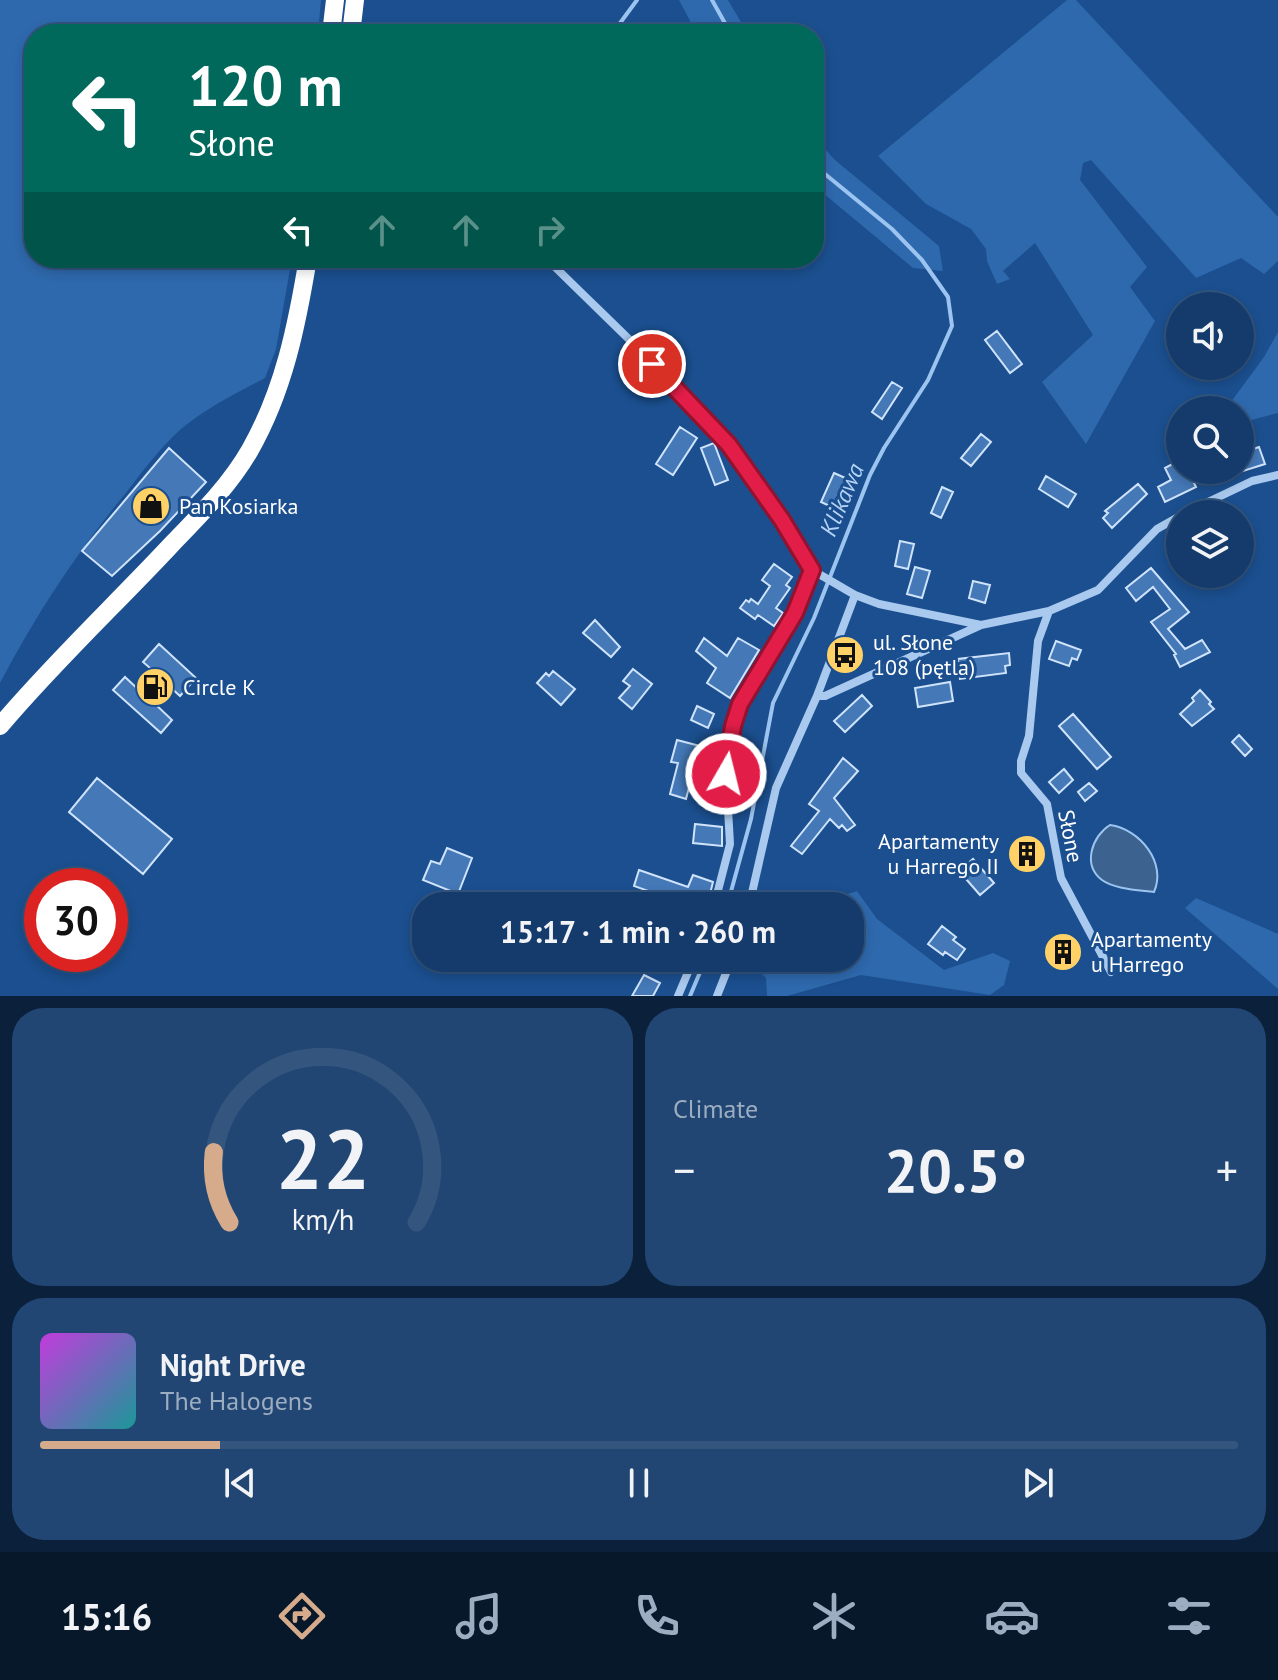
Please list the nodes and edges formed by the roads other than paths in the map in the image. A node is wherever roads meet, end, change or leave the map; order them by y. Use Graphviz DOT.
graph roads {
  1 [pos="335,0"];
  2 [pos="355,0"];
  3 [pos="332,24"];
  4 [pos="352,24"];
  5 [pos="306,268"];
  6 [pos="556,268"];
  7 [pos="1278,475"];
  8 [pos="1213,500"];
  9 [pos="1166,524"];
  10 [pos="812,570"];
  11 [pos="855,595"];
  12 [pos="1049,611"];
  13 [pos="981,625"];
  14 [pos="817,696"];
  15 [pos="0,726"];
  16 [pos="718,892"];
  17 [pos="752,892"];
  18 [pos="688,972"];
  19 [pos="726,972"];
  20 [pos="1111,972"];
  21 [pos="678,996"];
  22 [pos="717,996"];
  1 -- 3 [label="highway"];
  2 -- 4 [label="highway"];
  5 -- 15 [label="highway"];
  6 -- 10 [label="street"];
  7 -- 8 [label="street"];
  9 -- 12 [label="street"];
  10 -- 11 [label="street"];
  10 -- 16 [label="street"];
  11 -- 13 [label="street"];
  11 -- 14 [label="street"];
  12 -- 13 [label="street"];
  12 -- 20 [label="street, Słone"];
  13 -- 14 [label="street"];
  14 -- 17 [label="street"];
  18 -- 21 [label="street"];
  19 -- 22 [label="street"];
}
